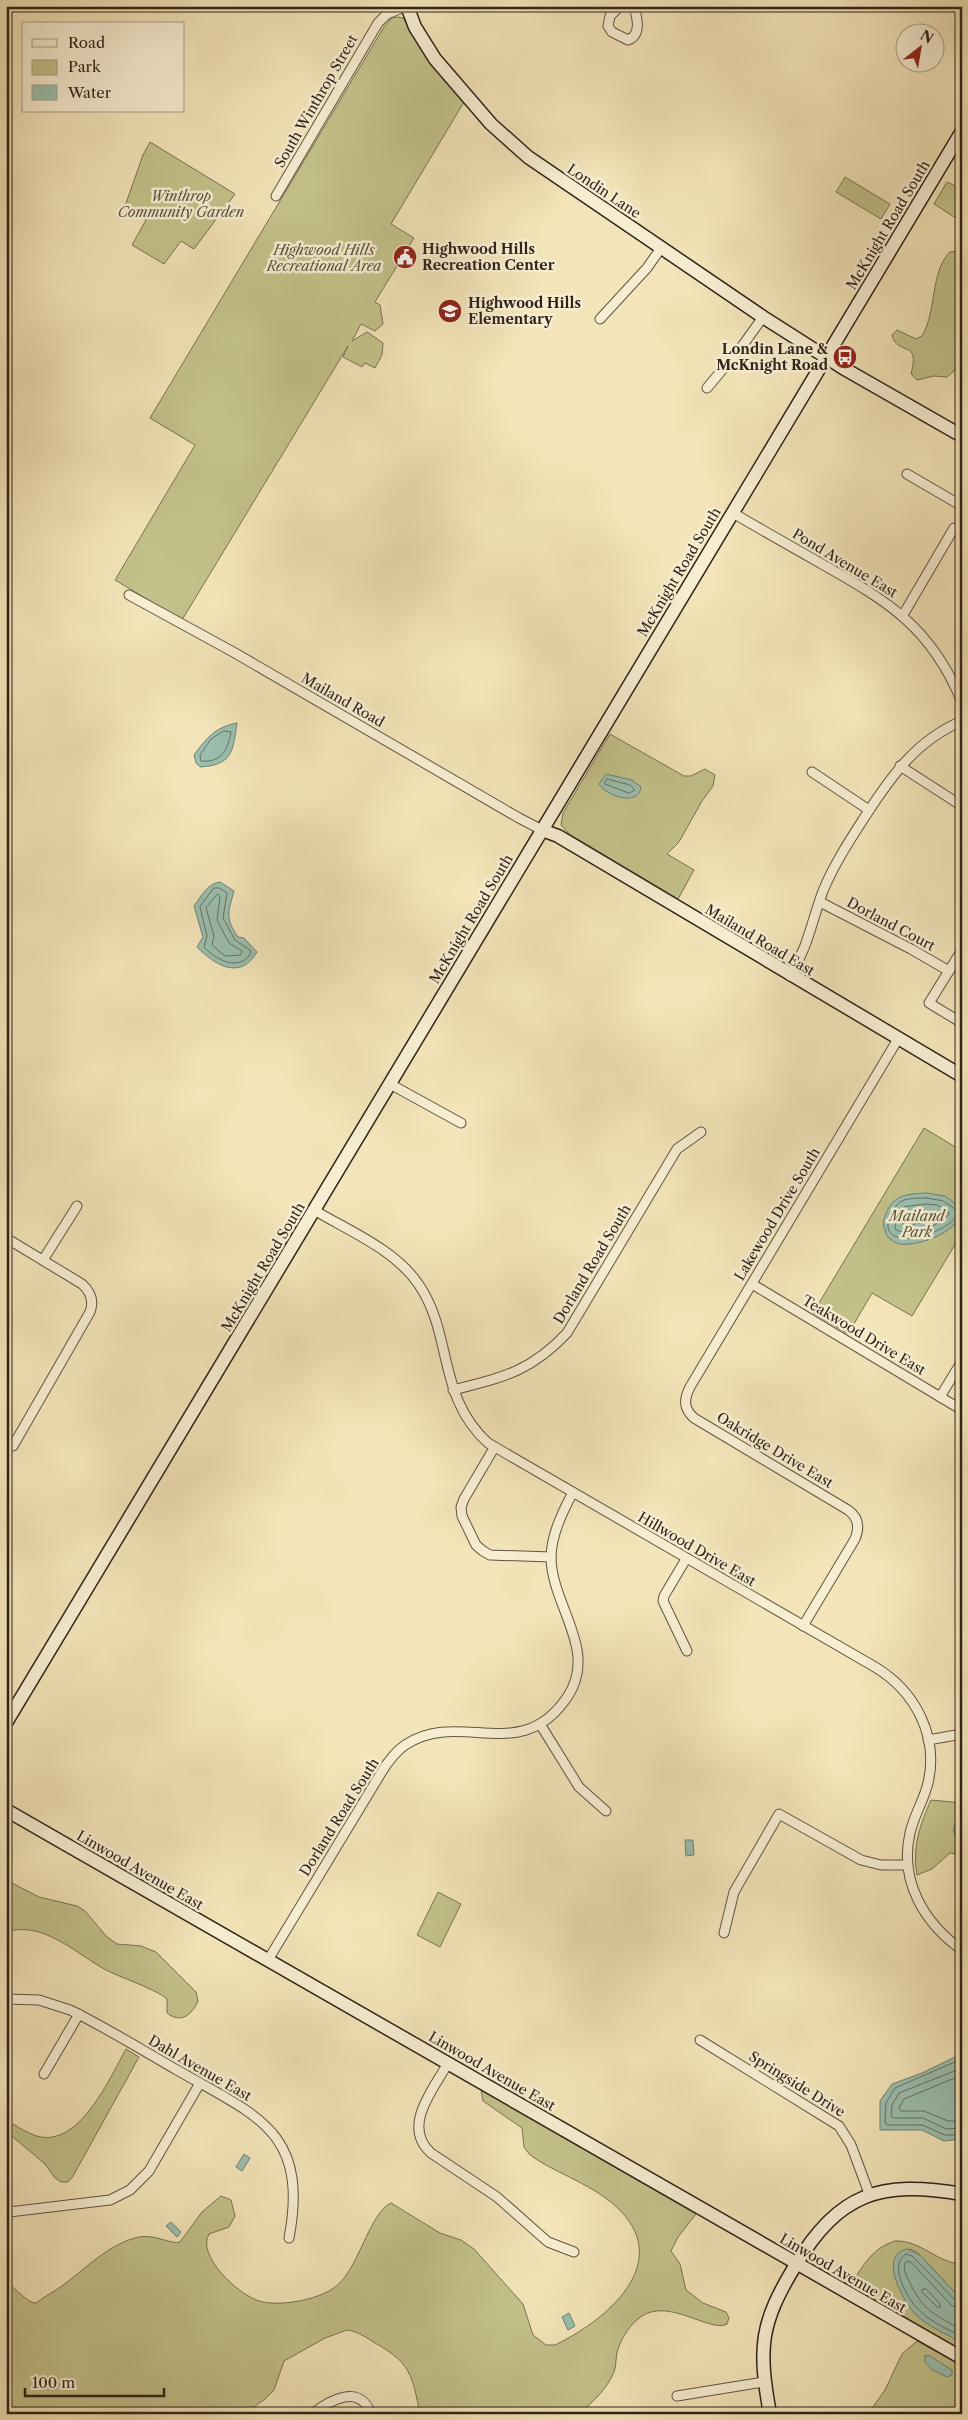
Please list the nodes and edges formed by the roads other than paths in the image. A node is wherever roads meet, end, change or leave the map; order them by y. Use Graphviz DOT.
graph roads {
  1 [pos="407,6"];
  2 [pos="620,6"];
  3 [pos="634,6"];
  4 [pos="962,131"];
  5 [pos="276,196"];
  6 [pos="661,248"];
  7 [pos="762,317"];
  8 [pos="600,319"];
  9 [pos="826,358"];
  10 [pos="707,388"];
  11 [pos="962,436"];
  12 [pos="907,474"];
  13 [pos="962,506"];
  14 [pos="733,513"];
  15 [pos="954,528"];
  16 [pos="129,595"];
  17 [pos="903,615"];
  18 [pos="962,702"];
  19 [pos="962,721"];
  20 [pos="900,766"];
  21 [pos="812,772"];
  22 [pos="962,806"];
  23 [pos="869,810"];
  24 [pos="542,830"];
  25 [pos="820,902"];
  26 [pos="962,950"];
  27 [pos="948,971"];
  28 [pos="790,976"];
  29 [pos="962,1023"];
  30 [pos="898,1039"];
  31 [pos="962,1076"];
  32 [pos="390,1084"];
  33 [pos="461,1123"];
  34 [pos="701,1132"];
  35 [pos="77,1206"];
  36 [pos="314,1210"];
  37 [pos="6,1238"];
  38 [pos="43,1260"];
  39 [pos="752,1284"];
  40 [pos="962,1361"];
  41 [pos="454,1390"];
  42 [pos="940,1397"];
  43 [pos="685,1405"];
  44 [pos="962,1410"];
  45 [pos="13,1446"];
  46 [pos="494,1448"];
  47 [pos="572,1494"];
  48 [pos="551,1557"];
  49 [pos="686,1558"];
  50 [pos="803,1626"];
  51 [pos="687,1651"];
  52 [pos="6,1723"];
  53 [pos="540,1724"];
  54 [pos="962,1734"];
  55 [pos="928,1740"];
  56 [pos="6,1810"];
  57 [pos="606,1811"];
  58 [pos="908,1865"];
  59 [pos="724,1933"];
  60 [pos="962,1950"];
  61 [pos="268,1960"];
  62 [pos="6,1999"];
  63 [pos="79,2014"];
  64 [pos="700,2040"];
  65 [pos="448,2063"];
  66 [pos="44,2074"];
  67 [pos="200,2083"];
  68 [pos="962,2194"];
  69 [pos="870,2196"];
  70 [pos="9,2212"];
  71 [pos="289,2238"];
  72 [pos="574,2252"];
  73 [pos="797,2264"];
  74 [pos="962,2358"];
  75 [pos="764,2382"];
  76 [pos="677,2396"];
  77 [pos="312,2414"];
  78 [pos="371,2414"];
  79 [pos="770,2414"];
  1 -- 5 [label="street, South Winthrop Street"];
  1 -- 6 [label="street, Londin Lane"];
  2 -- 3 [label="street"];
  4 -- 9 [label="street, McKnight Road South"];
  6 -- 7 [label="street, Londin Lane"];
  6 -- 8 [label="street"];
  7 -- 9 [label="street, Londin Lane"];
  7 -- 10 [label="street"];
  9 -- 11 [label="street, Londin Lane"];
  9 -- 14 [label="street, McKnight Road South"];
  12 -- 13 [label="street"];
  14 -- 17 [label="street, Pond Avenue East"];
  14 -- 24 [label="street, McKnight Road South"];
  15 -- 17 [label="street"];
  16 -- 24 [label="street, Mailand Road"];
  17 -- 18 [label="street, Pond Avenue East"];
  19 -- 20 [label="street"];
  20 -- 22 [label="street"];
  20 -- 23 [label="street"];
  21 -- 23 [label="street"];
  23 -- 25 [label="street"];
  24 -- 28 [label="street, Mailand Road East"];
  24 -- 32 [label="street, McKnight Road South"];
  25 -- 27 [label="street, Dorland Court"];
  25 -- 28 [label="street"];
  26 -- 27 [label="street"];
  27 -- 29 [label="street"];
  28 -- 30 [label="street, Mailand Road East"];
  30 -- 31 [label="street, Mailand Road East"];
  30 -- 39 [label="street, Lakewood Drive South"];
  32 -- 33 [label="street"];
  32 -- 36 [label="street, McKnight Road South"];
  34 -- 41 [label="street, Dorland Road South"];
  35 -- 38 [label="street"];
  36 -- 41 [label="street, Hillwood Drive East"];
  36 -- 52 [label="street, McKnight Road South"];
  37 -- 38 [label="street"];
  38 -- 45 [label="street"];
  39 -- 42 [label="street, Teakwood Drive East"];
  39 -- 43 [label="street, Lakewood Drive South"];
  40 -- 42 [label="street"];
  41 -- 46 [label="street, Hillwood Drive East"];
  42 -- 44 [label="street, Teakwood Drive East"];
  43 -- 50 [label="street, Oakridge Drive East"];
  46 -- 47 [label="street, Hillwood Drive East"];
  46 -- 48 [label="street"];
  47 -- 48 [label="street, Dorland Road South"];
  47 -- 49 [label="street, Hillwood Drive East"];
  48 -- 53 [label="street, Dorland Road South"];
  49 -- 50 [label="street, Hillwood Drive East"];
  49 -- 51 [label="street"];
  50 -- 55 [label="street, Hillwood Drive East"];
  53 -- 57 [label="street"];
  53 -- 61 [label="street, Dorland Road South"];
  54 -- 55 [label="street"];
  55 -- 58 [label="street, Hillwood Drive East"];
  56 -- 61 [label="street, Linwood Avenue East"];
  58 -- 59 [label="street"];
  58 -- 60 [label="street, Hillwood Drive East"];
  61 -- 65 [label="street, Linwood Avenue East"];
  62 -- 63 [label="street, Dahl Avenue East"];
  63 -- 66 [label="street"];
  63 -- 67 [label="street, Dahl Avenue East"];
  64 -- 69 [label="street, Springside Drive"];
  65 -- 72 [label="street"];
  65 -- 73 [label="street, Linwood Avenue East"];
  67 -- 70 [label="street"];
  67 -- 71 [label="street, Dahl Avenue East"];
  68 -- 69 [label="street"];
  69 -- 73 [label="street"];
  73 -- 74 [label="street, Linwood Avenue East"];
  73 -- 75 [label="street"];
  75 -- 76 [label="street"];
  75 -- 79 [label="street"];
  77 -- 78 [label="street"];
}
